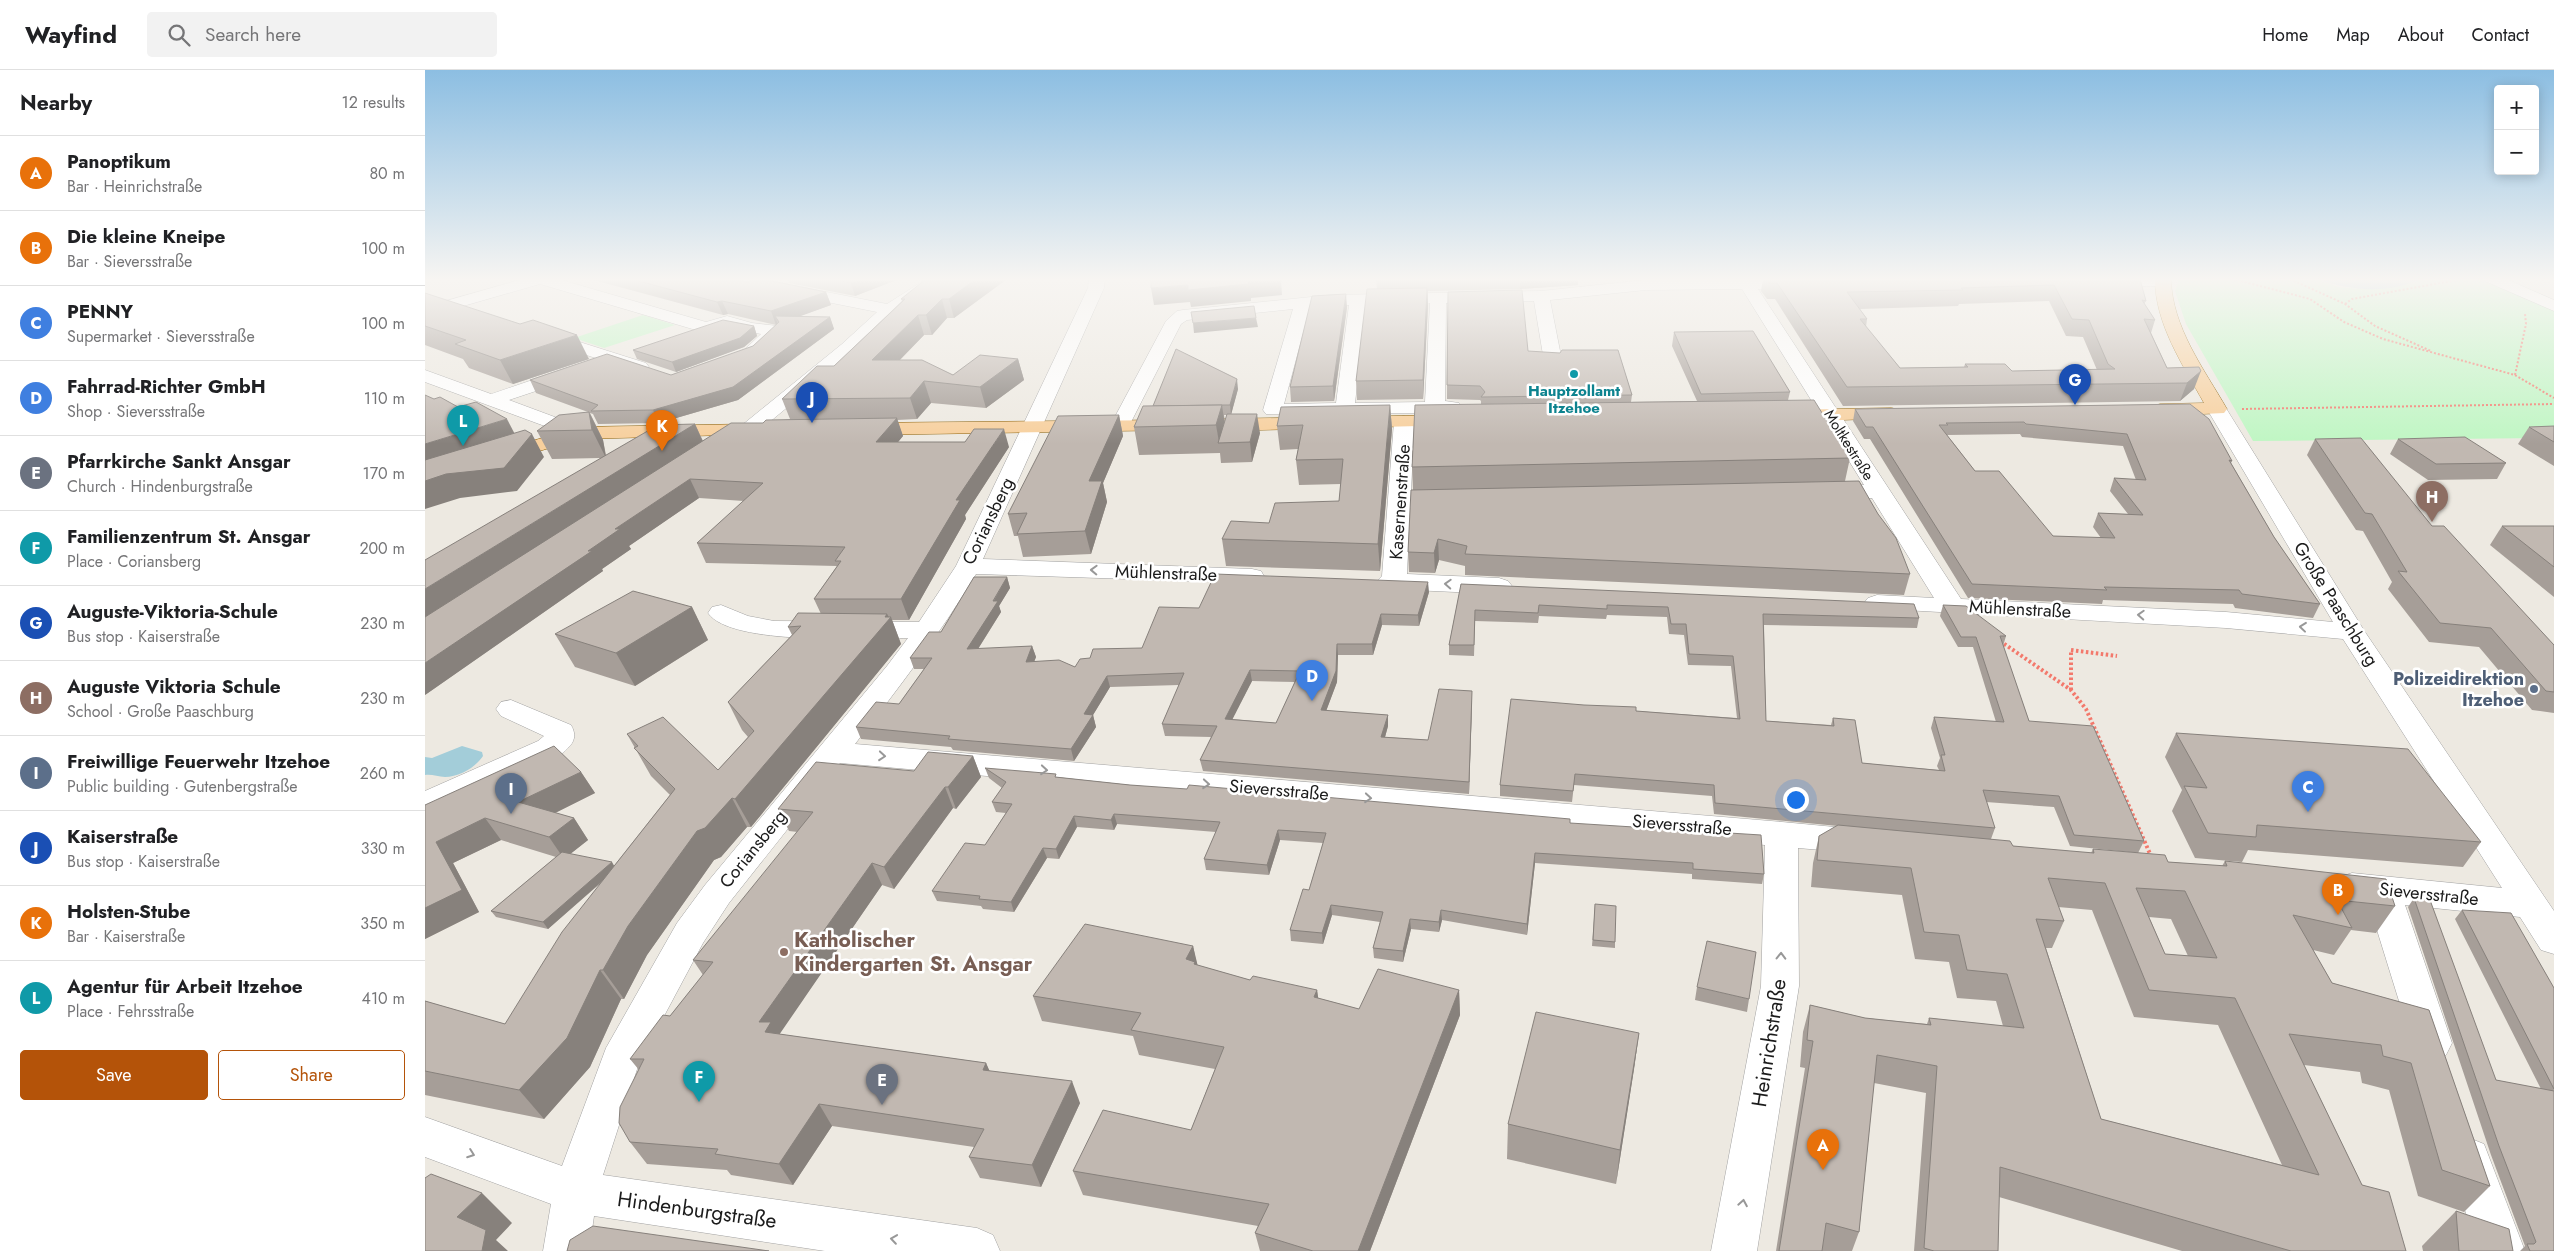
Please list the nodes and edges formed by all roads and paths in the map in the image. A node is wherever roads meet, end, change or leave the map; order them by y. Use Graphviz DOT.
graph roads {
  1 [pos="539,334"];
  2 [pos="688,334"];
  3 [pos="770,334"];
  4 [pos="863,334"];
  5 [pos="1075,334"];
  6 [pos="1168,334"];
  7 [pos="1294,334"];
  8 [pos="1354,334"];
  9 [pos="1437,334"];
  10 [pos="1548,334"];
  11 [pos="1779,334"];
  12 [pos="2177,334"];
  13 [pos="2374,334"];
  14 [pos="2392,334"];
  15 [pos="2524,334"];
  16 [pos="679,337"];
  17 [pos="642,349"];
  18 [pos="2432,353"];
  19 [pos="614,359"];
  20 [pos="734,359"];
  21 [pos="1553,361"];
  22 [pos="658,374"];
  23 [pos="2515,375"];
  24 [pos="425,376"];
  25 [pos="2554,398"];
  26 [pos="491,400"];
  27 [pos="2554,404"];
  28 [pos="1435,407"];
  29 [pos="1345,409"];
  30 [pos="2217,409"];
  31 [pos="2140,410"];
  32 [pos="1473,414"];
  33 [pos="1909,414"];
  34 [pos="1762,416"];
  35 [pos="1831,416"];
  36 [pos="1404,422"];
  37 [pos="1120,426"];
  38 [pos="1033,427"];
  39 [pos="847,429"];
  40 [pos="744,430"];
  41 [pos="777,430"];
  42 [pos="580,433"];
  43 [pos="706,452"];
  44 [pos="482,462"];
  45 [pos="1877,491"];
  46 [pos="1810,492"];
  47 [pos="1469,500"];
  48 [pos="1401,501"];
  49 [pos="968,566"];
  50 [pos="1275,577"];
  51 [pos="1364,580"];
  52 [pos="1394,581"];
  53 [pos="1523,587"];
  54 [pos="1852,602"];
  55 [pos="1951,606"];
  56 [pos="721,612"];
  57 [pos="926,630"];
  58 [pos="2352,632"];
  59 [pos="1993,636"];
  60 [pos="2117,656"];
  61 [pos="2071,690"];
  62 [pos="511,709"];
  63 [pos="834,752"];
  64 [pos="425,804"];
  65 [pos="1782,834"];
  66 [pos="1881,843"];
  67 [pos="2153,860"];
  68 [pos="2324,883"];
  69 [pos="2382,889"];
  70 [pos="2531,905"];
  71 [pos="2554,940"];
  72 [pos="2442,1073"];
  73 [pos="2459,1128"];
  74 [pos="425,1137"];
  75 [pos="575,1192"];
  76 [pos="566,1251"];
  77 [pos="977,1251"];
  78 [pos="1734,1251"];
  79 [pos="2502,1251"];
  1 -- 19 [label="street"];
  2 -- 16 [label="street"];
  3 -- 20 [label="street"];
  4 -- 40 [label="street"];
  5 -- 38 [label="street, Coriansberg"];
  6 -- 37 [label="street"];
  7 -- 29 [label="street"];
  8 -- 29 [label="street"];
  9 -- 28 [label="street"];
  10 -- 21 [label="street"];
  11 -- 35 [label="street, Moltkestraße"];
  12 -- 30 [label="main road, Große Paaschburg"];
  13 -- 18 [label="path"];
  14 -- 18 [label="path"];
  15 -- 23 [label="path"];
  17 -- 19 [label="street"];
  18 -- 23 [label="path"];
  19 -- 22 [label="street"];
  19 -- 26 [label="street"];
  23 -- 25 [label="path"];
  24 -- 26 [label="street"];
  26 -- 42 [label="street"];
  27 -- 30 [label="path"];
  28 -- 29 [label="street"];
  28 -- 32 [label="street"];
  30 -- 31 [label="main road"];
  30 -- 58 [label="street, Große Paaschburg"];
  32 -- 36 [label="main road"];
  33 -- 35 [label="main road"];
  34 -- 35 [label="main road"];
  35 -- 45 [label="street, Moltkestraße"];
  36 -- 37 [label="main road"];
  36 -- 48 [label="street, Kasernenstraße"];
  37 -- 38 [label="main road"];
  38 -- 39 [label="main road"];
  38 -- 49 [label="street, Coriansberg"];
  40 -- 41 [label="main road"];
  40 -- 42 [label="main road"];
  40 -- 43 [label="street"];
  42 -- 44 [label="main road"];
  45 -- 46 [label="street"];
  45 -- 55 [label="street, Moltkestraße"];
  47 -- 48 [label="street"];
  48 -- 52 [label="street, Kasernenstraße"];
  50 -- 49 [label="street, Mühlenstraße, one-way"];
  49 -- 57 [label="street, Coriansberg"];
  51 -- 52 [label="street"];
  53 -- 52 [label="street, one-way"];
  54 -- 55 [label="street, Mühlenstraße"];
  58 -- 55 [label="street, Mühlenstraße, one-way"];
  56 -- 57 [label="street"];
  57 -- 63 [label="street, Coriansberg"];
  58 -- 70 [label="street, Große Paaschburg"];
  59 -- 61 [label="path"];
  60 -- 61 [label="path"];
  61 -- 67 [label="path"];
  62 -- 64 [label="street"];
  63 -- 65 [label="street, Sieversstraße, one-way"];
  63 -- 75 [label="street, Coriansberg"];
  65 -- 66 [label="street, Sieversstraße"];
  78 -- 65 [label="street, Heinrichstraße, one-way"];
  68 -- 69 [label="street, Sieversstraße"];
  69 -- 70 [label="street, Sieversstraße"];
  69 -- 72 [label="street"];
  70 -- 71 [label="street, Große Paaschburg"];
  73 -- 79 [label="street"];
  74 -- 75 [label="street, Hindenburgstraße, one-way"];
  75 -- 76 [label="street, Coriansberg"];
  77 -- 75 [label="street, Hindenburgstraße, one-way"];
}
